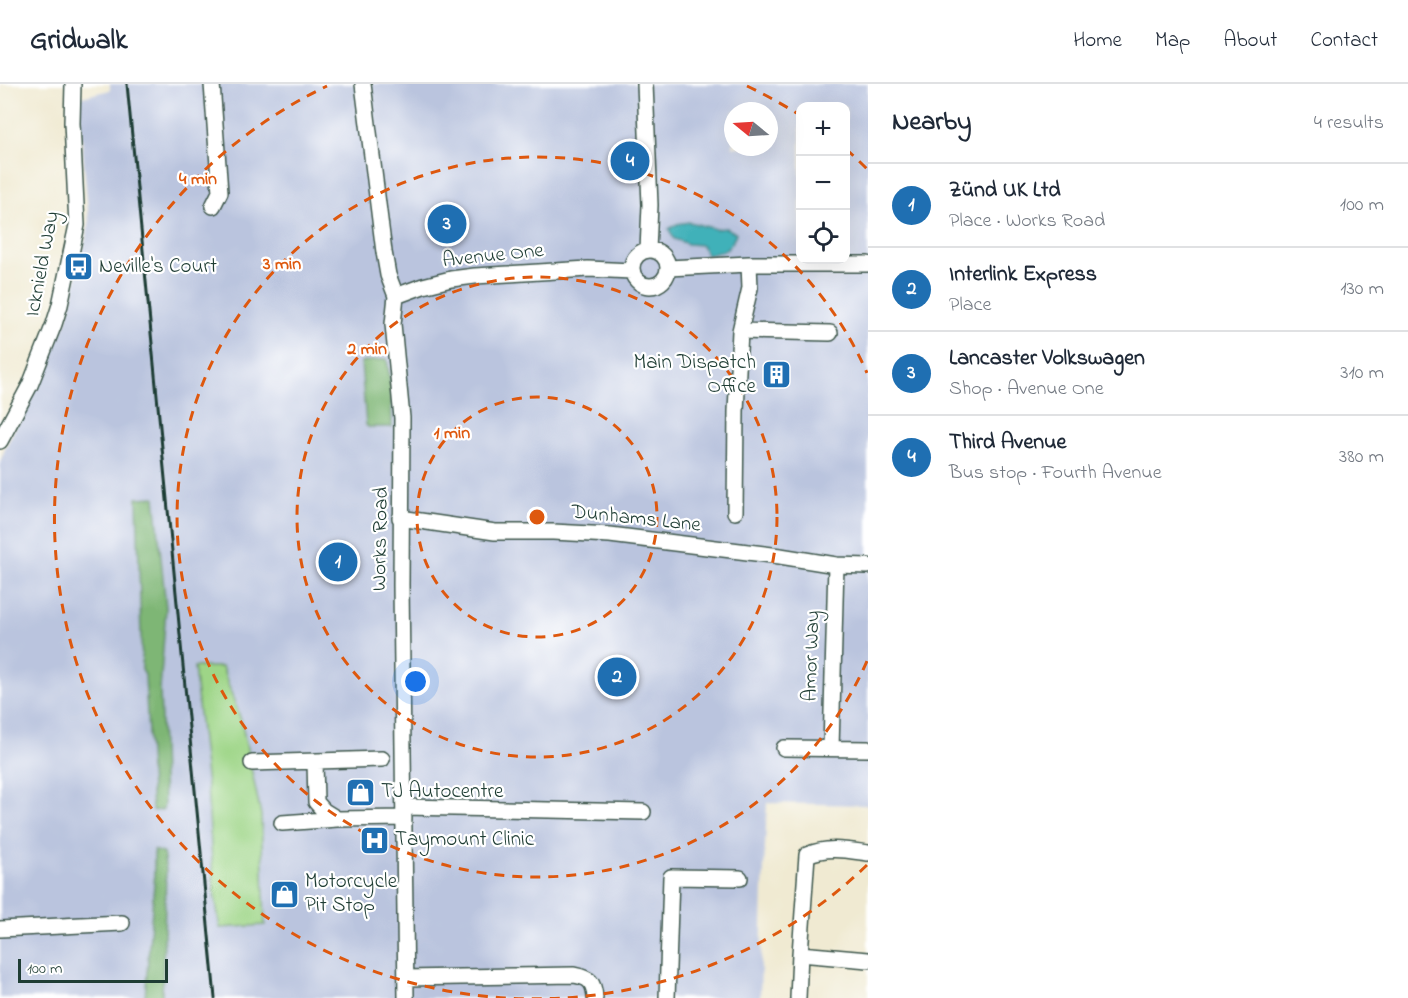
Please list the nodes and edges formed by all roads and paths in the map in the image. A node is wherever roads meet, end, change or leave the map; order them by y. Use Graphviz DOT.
graph roads {
  1 [pos="73,84"];
  2 [pos="212,84"];
  3 [pos="363,84"];
  4 [pos="645,84"];
  5 [pos="213,206"];
  6 [pos="648,250"];
  7 [pos="749,264"];
  8 [pos="868,264"];
  9 [pos="668,268"];
  10 [pos="632,271"];
  11 [pos="396,296"];
  12 [pos="740,331"];
  13 [pos="830,333"];
  14 [pos="0,441"];
  15 [pos="735,512"];
  16 [pos="400,518"];
  17 [pos="836,565"];
  18 [pos="868,567"];
  19 [pos="784,748"];
  20 [pos="831,748"];
  21 [pos="868,749"];
  22 [pos="382,759"];
  23 [pos="315,762"];
  24 [pos="252,763"];
  25 [pos="404,812"];
  26 [pos="643,812"];
  27 [pos="337,819"];
  28 [pos="282,822"];
  29 [pos="868,853"];
  30 [pos="740,878"];
  31 [pos="122,924"];
  32 [pos="0,928"];
  33 [pos="800,954"];
  34 [pos="868,960"];
  35 [pos="406,978"];
  36 [pos="406,998"];
  37 [pos="595,998"];
  38 [pos="667,998"];
  39 [pos="798,998"];
  1 -- 14 [label="street, Icknield Way"];
  2 -- 5 [label="street"];
  3 -- 11 [label="street, Works Road"];
  4 -- 6 [label="street"];
  6 -- 9 [label="street"];
  6 -- 10 [label="street"];
  7 -- 8 [label="street"];
  7 -- 9 [label="street"];
  7 -- 12 [label="street"];
  9 -- 10 [label="street"];
  10 -- 11 [label="street, Avenue One"];
  11 -- 16 [label="street, Works Road"];
  12 -- 13 [label="street"];
  12 -- 15 [label="street"];
  16 -- 17 [label="street, Dunhams Lane"];
  16 -- 25 [label="street, Works Road"];
  17 -- 18 [label="street, Dunhams Lane"];
  17 -- 20 [label="street, Amor Way"];
  19 -- 20 [label="street"];
  20 -- 21 [label="street"];
  22 -- 23 [label="street"];
  23 -- 24 [label="street"];
  23 -- 27 [label="street"];
  25 -- 26 [label="street"];
  25 -- 27 [label="street"];
  25 -- 35 [label="street, Works Road"];
  27 -- 28 [label="street"];
  29 -- 33 [label="street"];
  30 -- 38 [label="street"];
  31 -- 32 [label="street"];
  33 -- 34 [label="street"];
  33 -- 39 [label="street"];
  35 -- 36 [label="street, Works Road"];
  35 -- 37 [label="street"];
}
